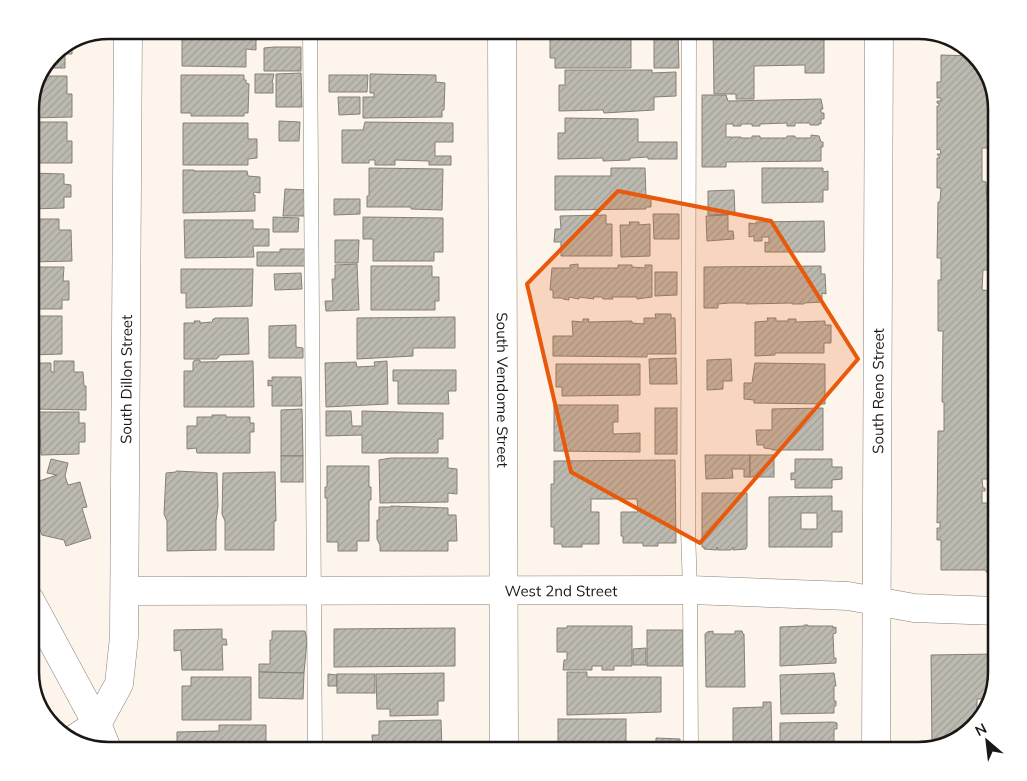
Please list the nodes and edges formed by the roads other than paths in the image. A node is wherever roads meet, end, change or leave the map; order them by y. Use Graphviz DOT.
graph roads {
  1 [pos="128,39"];
  2 [pos="310,39"];
  3 [pos="502,39"];
  4 [pos="689,39"];
  5 [pos="879,39"];
  6 [pos="690,590"];
  7 [pos="126,591"];
  8 [pos="503,591"];
  9 [pos="314,592"];
  10 [pos="875,600"];
  11 [pos="988,611"];
  12 [pos="39,617"];
  13 [pos="97,724"];
  14 [pos="79,736"];
  15 [pos="104,742"];
  16 [pos="315,742"];
  17 [pos="504,742"];
  18 [pos="691,742"];
  19 [pos="876,742"];
  1 -- 7 [label="street, South Dillon Street"];
  2 -- 9 [label="lane"];
  3 -- 8 [label="street, South Vendome Street"];
  4 -- 6 [label="lane"];
  5 -- 10 [label="street, South Reno Street"];
  6 -- 8 [label="street, West 2nd Street"];
  6 -- 10 [label="street, West 2nd Street"];
  6 -- 18 [label="lane"];
  7 -- 9 [label="street, West 2nd Street"];
  7 -- 13 [label="street, South Dillon Street"];
  8 -- 9 [label="street, West 2nd Street"];
  8 -- 17 [label="street, South Vendome Street"];
  9 -- 16 [label="lane"];
  10 -- 11 [label="street, West 2nd Street"];
  10 -- 19 [label="street, South Reno Street"];
  12 -- 13 [label="street"];
  13 -- 14 [label="street"];
  13 -- 15 [label="street"];
}
